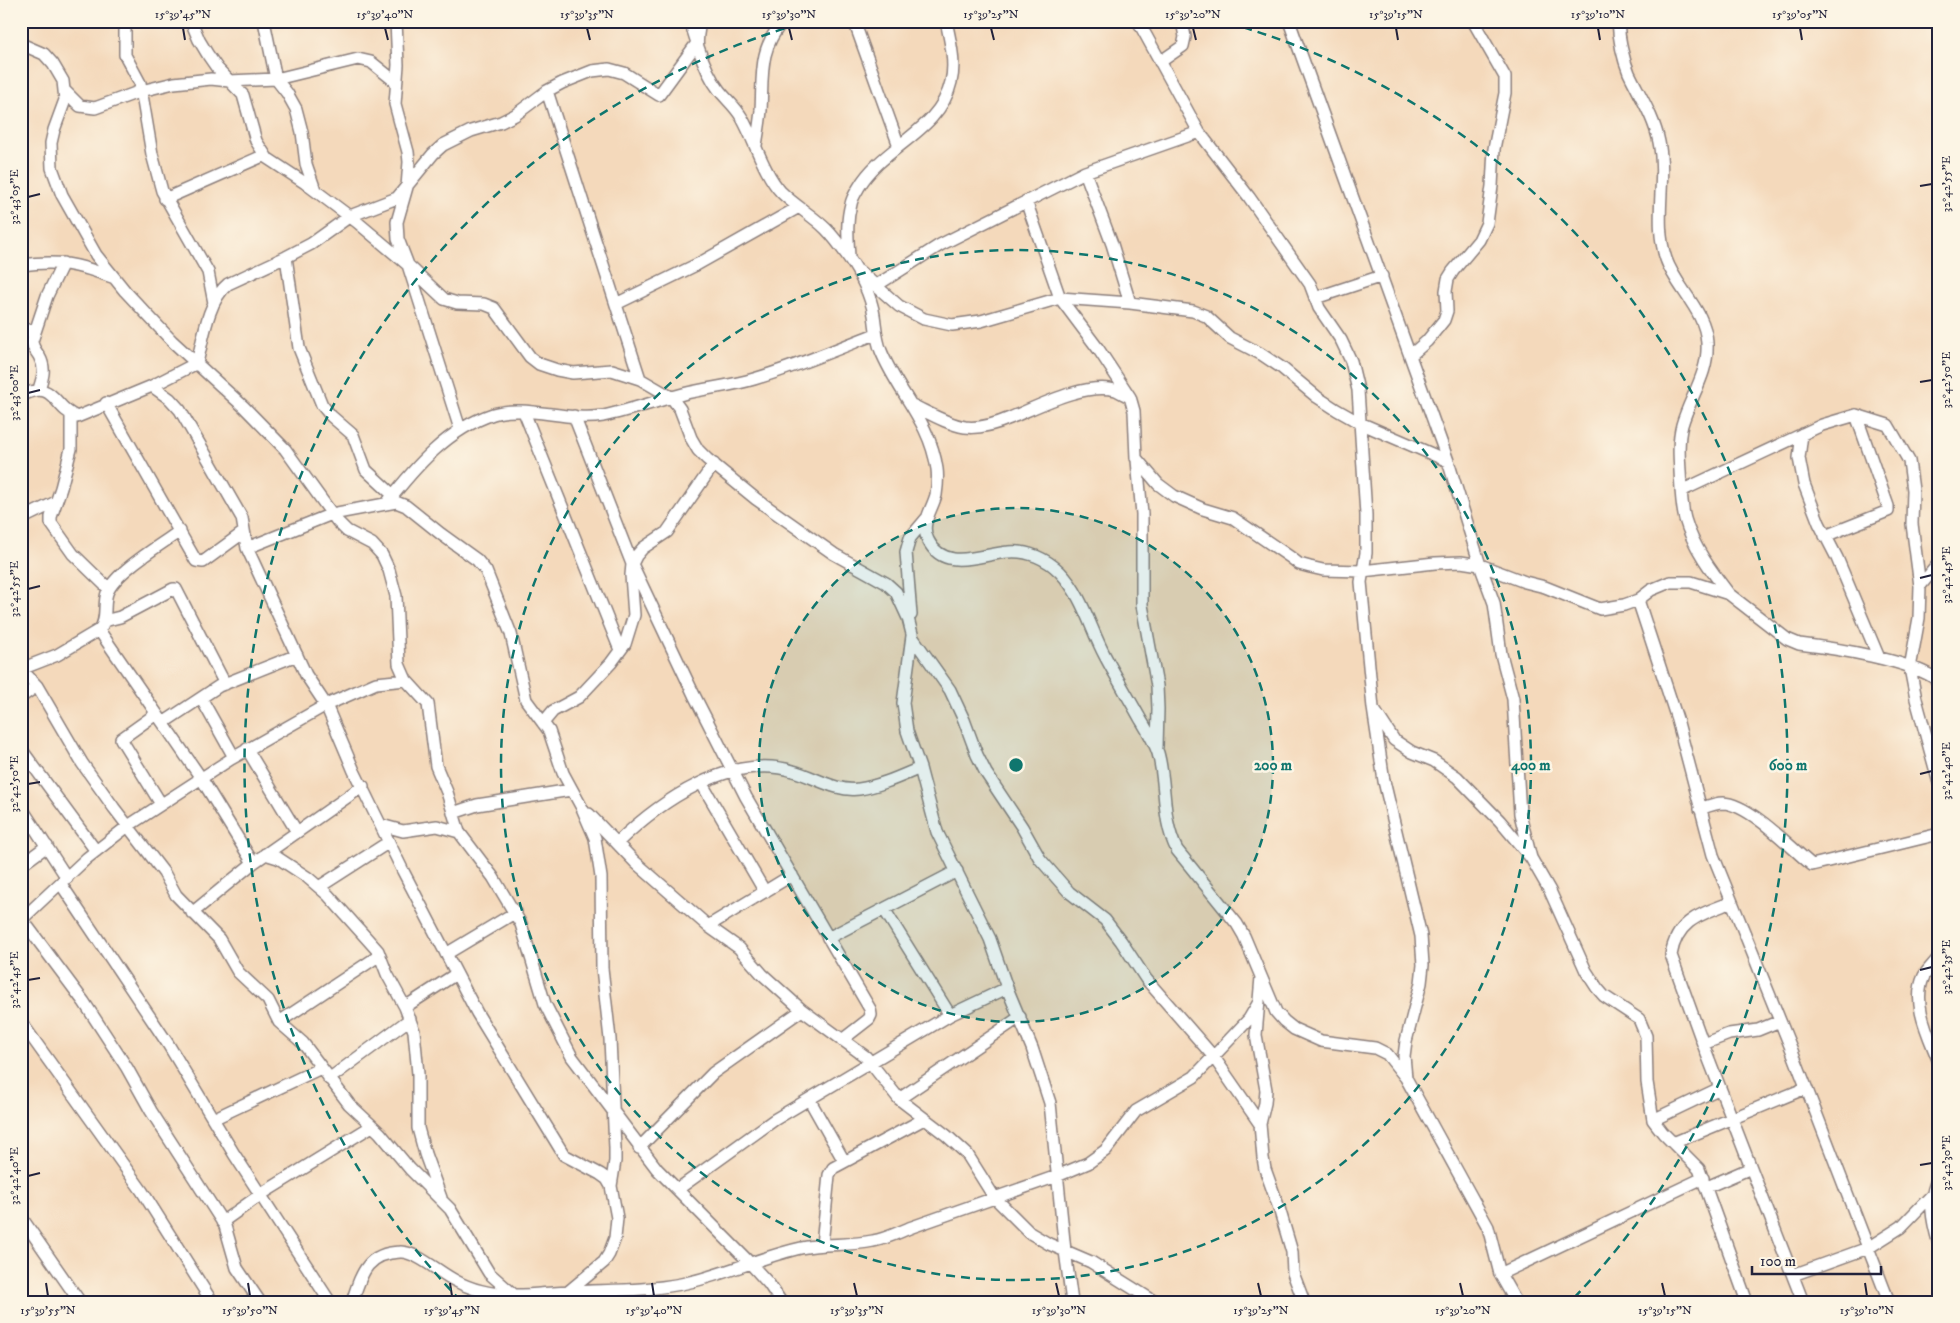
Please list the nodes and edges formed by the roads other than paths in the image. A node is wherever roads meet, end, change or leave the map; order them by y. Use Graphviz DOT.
graph roads {
  1 [pos="125,21"];
  2 [pos="191,21"];
  3 [pos="264,21"];
  4 [pos="396,21"];
  5 [pos="690,21"];
  6 [pos="700,21"];
  7 [pos="783,21"];
  8 [pos="854,21"];
  9 [pos="946,21"];
  10 [pos="1138,21"];
  11 [pos="1182,21"];
  12 [pos="1289,21"];
  13 [pos="1473,21"];
  14 [pos="1618,21"];
  15 [pos="697,43"];
  16 [pos="21,44"];
  17 [pos="1160,62"];
  18 [pos="276,79"];
  19 [pos="229,81"];
  20 [pos="396,82"];
  21 [pos="65,91"];
  22 [pos="141,91"];
  23 [pos="547,91"];
  24 [pos="1199,132"];
  25 [pos="756,145"];
  26 [pos="898,146"];
  27 [pos="265,155"];
  28 [pos="1085,172"];
  29 [pos="407,187"];
  30 [pos="315,190"];
  31 [pos="165,199"];
  32 [pos="1026,201"];
  33 [pos="799,207"];
  34 [pos="350,216"];
  35 [pos="286,257"];
  36 [pos="849,257"];
  37 [pos="63,263"];
  38 [pos="21,264"];
  39 [pos="408,264"];
  40 [pos="856,268"];
  41 [pos="1382,276"];
  42 [pos="114,278"];
  43 [pos="876,285"];
  44 [pos="1060,298"];
  45 [pos="1315,298"];
  46 [pos="1130,302"];
  47 [pos="214,303"];
  48 [pos="616,304"];
  49 [pos="36,328"];
  50 [pos="21,333"];
  51 [pos="875,334"];
  52 [pos="1411,355"];
  53 [pos="197,363"];
  54 [pos="640,378"];
  55 [pos="152,386"];
  56 [pos="39,389"];
  57 [pos="21,396"];
  58 [pos="672,397"];
  59 [pos="1130,397"];
  60 [pos="106,403"];
  61 [pos="912,405"];
  62 [pos="524,412"];
  63 [pos="72,414"];
  64 [pos="1856,414"];
  65 [pos="574,416"];
  66 [pos="1360,423"];
  67 [pos="460,429"];
  68 [pos="1802,434"];
  69 [pos="1136,458"];
  70 [pos="1448,461"];
  71 [pos="714,464"];
  72 [pos="1681,491"];
  73 [pos="390,499"];
  74 [pos="56,502"];
  75 [pos="332,514"];
  76 [pos="21,519"];
  77 [pos="926,519"];
  78 [pos="180,531"];
  79 [pos="244,532"];
  80 [pos="1825,536"];
  81 [pos="247,548"];
  82 [pos="1939,562"];
  83 [pos="632,564"];
  84 [pos="1480,565"];
  85 [pos="1362,571"];
  86 [pos="1920,586"];
  87 [pos="109,589"];
  88 [pos="1729,594"];
  89 [pos="1638,600"];
  90 [pos="101,626"];
  91 [pos="913,638"];
  92 [pos="620,650"];
  93 [pos="297,655"];
  94 [pos="1879,658"];
  95 [pos="1910,668"];
  96 [pos="21,669"];
  97 [pos="406,680"];
  98 [pos="1939,681"];
  99 [pos="225,684"];
  100 [pos="37,686"];
  101 [pos="21,697"];
  102 [pos="201,698"];
  103 [pos="326,705"];
  104 [pos="1373,708"];
  105 [pos="160,718"];
  106 [pos="543,723"];
  107 [pos="247,749"];
  108 [pos="1157,749"];
  109 [pos="23,753"];
  110 [pos="234,757"];
  111 [pos="920,768"];
  112 [pos="732,771"];
  113 [pos="201,778"];
  114 [pos="1939,783"];
  115 [pos="702,784"];
  116 [pos="363,786"];
  117 [pos="571,790"];
  118 [pos="161,804"];
  119 [pos="21,807"];
  120 [pos="582,808"];
  121 [pos="1700,809"];
  122 [pos="453,813"];
  123 [pos="381,825"];
  124 [pos="128,826"];
  125 [pos="297,832"];
  126 [pos="459,832"];
  127 [pos="1939,834"];
  128 [pos="389,842"];
  129 [pos="617,843"];
  130 [pos="47,846"];
  131 [pos="96,851"];
  132 [pos="265,854"];
  133 [pos="1531,858"];
  134 [pos="253,863"];
  135 [pos="21,865"];
  136 [pos="957,871"];
  137 [pos="792,875"];
  138 [pos="64,881"];
  139 [pos="320,887"];
  140 [pos="764,892"];
  141 [pos="1732,902"];
  142 [pos="884,909"];
  143 [pos="192,912"];
  144 [pos="516,912"];
  145 [pos="22,919"];
  146 [pos="708,926"];
  147 [pos="828,938"];
  148 [pos="446,954"];
  149 [pos="380,955"];
  150 [pos="1939,958"];
  151 [pos="456,974"];
  152 [pos="1262,975"];
  153 [pos="1008,988"];
  154 [pos="1259,1002"];
  155 [pos="405,1006"];
  156 [pos="802,1010"];
  157 [pos="950,1015"];
  158 [pos="1020,1017"];
  159 [pos="410,1019"];
  160 [pos="1780,1021"];
  161 [pos="21,1022"];
  162 [pos="279,1022"];
  163 [pos="842,1040"];
  164 [pos="1703,1044"];
  165 [pos="1212,1056"];
  166 [pos="1939,1062"];
  167 [pos="870,1063"];
  168 [pos="321,1068"];
  169 [pos="1406,1078"];
  170 [pos="329,1079"];
  171 [pos="1720,1088"];
  172 [pos="1806,1088"];
  173 [pos="809,1099"];
  174 [pos="899,1099"];
  175 [pos="612,1111"];
  176 [pos="1732,1118"];
  177 [pos="213,1119"];
  178 [pos="924,1119"];
  179 [pos="1653,1120"];
  180 [pos="1260,1124"];
  181 [pos="372,1126"];
  182 [pos="1673,1143"];
  183 [pos="639,1148"];
  184 [pos="844,1161"];
  185 [pos="1751,1168"];
  186 [pos="1057,1176"];
  187 [pos="1939,1176"];
  188 [pos="1705,1183"];
  189 [pos="611,1186"];
  190 [pos="678,1189"];
  191 [pos="260,1195"];
  192 [pos="1932,1195"];
  193 [pos="994,1196"];
  194 [pos="443,1202"];
  195 [pos="21,1216"];
  196 [pos="222,1222"];
  197 [pos="1939,1244"];
  198 [pos="822,1245"];
  199 [pos="1868,1248"];
  200 [pos="1064,1251"];
  201 [pos="750,1263"];
  202 [pos="1500,1274"];
  203 [pos="1793,1275"];
  204 [pos="514,1295"];
  205 [pos="566,1297"];
  206 [pos="80,1302"];
  207 [pos="212,1302"];
  208 [pos="260,1302"];
  209 [pos="330,1302"];
  210 [pos="352,1302"];
  211 [pos="781,1302"];
  212 [pos="1072,1302"];
  213 [pos="1156,1302"];
  214 [pos="1304,1302"];
  215 [pos="1516,1302"];
  216 [pos="1747,1302"];
  217 [pos="1803,1302"];
  218 [pos="1889,1302"];
  1 -- 22 [label="street"];
  2 -- 19 [label="street"];
  3 -- 18 [label="street"];
  4 -- 20 [label="street"];
  5 -- 15 [label="street"];
  6 -- 15 [label="street"];
  7 -- 25 [label="street"];
  8 -- 26 [label="street"];
  9 -- 26 [label="street"];
  10 -- 17 [label="street"];
  11 -- 17 [label="street"];
  12 -- 41 [label="street"];
  13 -- 52 [label="street"];
  14 -- 72 [label="street"];
  15 -- 23 [label="street"];
  15 -- 25 [label="street"];
  16 -- 21 [label="street"];
  17 -- 24 [label="street"];
  18 -- 19 [label="street"];
  18 -- 20 [label="street"];
  18 -- 30 [label="street"];
  19 -- 22 [label="street"];
  19 -- 27 [label="street"];
  20 -- 29 [label="street"];
  21 -- 22 [label="street"];
  21 -- 42 [label="street"];
  22 -- 31 [label="street"];
  23 -- 29 [label="street"];
  23 -- 48 [label="street"];
  24 -- 28 [label="street"];
  24 -- 45 [label="street"];
  25 -- 33 [label="street"];
  26 -- 36 [label="street"];
  27 -- 30 [label="street"];
  27 -- 31 [label="street"];
  28 -- 32 [label="street"];
  28 -- 46 [label="street"];
  29 -- 34 [label="street"];
  29 -- 39 [label="street"];
  30 -- 34 [label="street"];
  31 -- 47 [label="street"];
  32 -- 43 [label="street"];
  32 -- 44 [label="street"];
  33 -- 36 [label="street"];
  33 -- 48 [label="street"];
  34 -- 35 [label="street"];
  34 -- 39 [label="street"];
  35 -- 47 [label="street"];
  35 -- 73 [label="street"];
  36 -- 40 [label="street"];
  37 -- 38 [label="street"];
  37 -- 42 [label="street"];
  37 -- 49 [label="street"];
  39 -- 54 [label="street"];
  39 -- 67 [label="street"];
  40 -- 43 [label="street"];
  40 -- 51 [label="street"];
  41 -- 45 [label="street"];
  41 -- 52 [label="street"];
  42 -- 53 [label="street"];
  43 -- 44 [label="street"];
  44 -- 46 [label="street"];
  44 -- 59 [label="street"];
  45 -- 66 [label="street"];
  46 -- 66 [label="street"];
  47 -- 53 [label="street"];
  48 -- 54 [label="street"];
  49 -- 50 [label="street"];
  49 -- 56 [label="street"];
  51 -- 58 [label="street"];
  51 -- 61 [label="street"];
  52 -- 70 [label="street"];
  53 -- 55 [label="street"];
  53 -- 75 [label="street"];
  54 -- 58 [label="street"];
  55 -- 60 [label="street"];
  55 -- 79 [label="street"];
  56 -- 57 [label="street"];
  56 -- 63 [label="street"];
  58 -- 65 [label="street"];
  58 -- 71 [label="street"];
  59 -- 61 [label="street"];
  59 -- 69 [label="street"];
  60 -- 63 [label="street"];
  60 -- 78 [label="street"];
  61 -- 77 [label="street"];
  62 -- 65 [label="street"];
  62 -- 67 [label="street"];
  62 -- 92 [label="street"];
  63 -- 74 [label="street"];
  64 -- 68 [label="street"];
  64 -- 80 [label="street"];
  64 -- 86 [label="street"];
  65 -- 83 [label="street"];
  66 -- 70 [label="street"];
  66 -- 85 [label="street"];
  67 -- 73 [label="street"];
  68 -- 72 [label="street"];
  68 -- 80 [label="street"];
  69 -- 85 [label="street"];
  69 -- 108 [label="street"];
  70 -- 84 [label="street"];
  71 -- 83 [label="street"];
  71 -- 91 [label="street"];
  72 -- 88 [label="street"];
  73 -- 75 [label="street"];
  73 -- 106 [label="street"];
  74 -- 76 [label="street"];
  74 -- 87 [label="street"];
  75 -- 81 [label="street"];
  75 -- 97 [label="street"];
  77 -- 91 [label="street"];
  77 -- 108 [label="street"];
  78 -- 79 [label="street"];
  78 -- 87 [label="street"];
  79 -- 81 [label="street"];
  80 -- 94 [label="street"];
  81 -- 93 [label="street"];
  82 -- 86 [label="street"];
  83 -- 92 [label="street"];
  83 -- 112 [label="street"];
  84 -- 85 [label="street"];
  84 -- 89 [label="street"];
  84 -- 133 [label="street"];
  85 -- 104 [label="street"];
  86 -- 95 [label="street"];
  87 -- 90 [label="street"];
  88 -- 89 [label="street"];
  88 -- 94 [label="street"];
  89 -- 121 [label="street"];
  90 -- 96 [label="street"];
  90 -- 99 [label="street"];
  90 -- 105 [label="street"];
  91 -- 111 [label="street"];
  91 -- 165 [label="street"];
  92 -- 106 [label="street"];
  93 -- 99 [label="street"];
  93 -- 103 [label="street"];
  94 -- 95 [label="street"];
  95 -- 98 [label="street"];
  95 -- 114 [label="street"];
  96 -- 100 [label="street"];
  97 -- 103 [label="street"];
  97 -- 122 [label="street"];
  99 -- 102 [label="street"];
  100 -- 101 [label="street"];
  100 -- 124 [label="street"];
  102 -- 105 [label="street"];
  102 -- 110 [label="street"];
  103 -- 107 [label="street"];
  103 -- 116 [label="street"];
  104 -- 133 [label="street"];
  104 -- 169 [label="street"];
  105 -- 113 [label="street"];
  105 -- 118 [label="street"];
  106 -- 117 [label="street"];
  107 -- 110 [label="street"];
  107 -- 125 [label="street"];
  108 -- 152 [label="street"];
  109 -- 131 [label="street"];
  110 -- 113 [label="street"];
  111 -- 112 [label="street"];
  111 -- 136 [label="street"];
  112 -- 115 [label="street"];
  112 -- 137 [label="street"];
  113 -- 118 [label="street"];
  113 -- 134 [label="street"];
  115 -- 129 [label="street"];
  115 -- 140 [label="street"];
  116 -- 123 [label="street"];
  116 -- 125 [label="street"];
  117 -- 120 [label="street"];
  117 -- 122 [label="street"];
  118 -- 124 [label="street"];
  119 -- 130 [label="street"];
  120 -- 129 [label="street"];
  120 -- 175 [label="street"];
  121 -- 127 [label="street"];
  121 -- 141 [label="street"];
  122 -- 126 [label="street"];
  123 -- 126 [label="street"];
  123 -- 128 [label="street"];
  124 -- 131 [label="street"];
  124 -- 143 [label="street"];
  125 -- 132 [label="street"];
  126 -- 144 [label="street"];
  128 -- 139 [label="street"];
  128 -- 148 [label="street"];
  129 -- 146 [label="street"];
  130 -- 135 [label="street"];
  130 -- 138 [label="street"];
  131 -- 138 [label="street"];
  132 -- 134 [label="street"];
  132 -- 139 [label="street"];
  133 -- 179 [label="street"];
  134 -- 143 [label="street"];
  136 -- 142 [label="street"];
  136 -- 153 [label="street"];
  137 -- 140 [label="street"];
  137 -- 147 [label="street"];
  138 -- 145 [label="street"];
  138 -- 177 [label="street"];
  139 -- 149 [label="street"];
  140 -- 146 [label="street"];
  141 -- 160 [label="street"];
  141 -- 164 [label="street"];
  142 -- 147 [label="street"];
  142 -- 157 [label="street"];
  143 -- 162 [label="street"];
  144 -- 148 [label="street"];
  144 -- 175 [label="street"];
  145 -- 196 [label="street"];
  146 -- 156 [label="street"];
  147 -- 163 [label="street"];
  148 -- 151 [label="street"];
  149 -- 155 [label="street"];
  149 -- 162 [label="street"];
  150 -- 166 [label="street"];
  151 -- 155 [label="street"];
  151 -- 189 [label="street"];
  152 -- 154 [label="street"];
  152 -- 169 [label="street"];
  153 -- 157 [label="street"];
  153 -- 158 [label="street"];
  154 -- 165 [label="street"];
  154 -- 180 [label="street"];
  155 -- 159 [label="street"];
  156 -- 163 [label="street"];
  156 -- 183 [label="street"];
  157 -- 167 [label="street"];
  158 -- 174 [label="street"];
  158 -- 186 [label="street"];
  159 -- 170 [label="street"];
  159 -- 194 [label="street"];
  160 -- 164 [label="street"];
  160 -- 172 [label="street"];
  161 -- 207 [label="street"];
  162 -- 168 [label="street"];
  163 -- 167 [label="street"];
  164 -- 171 [label="street"];
  165 -- 180 [label="street"];
  165 -- 186 [label="street"];
  167 -- 173 [label="street"];
  167 -- 174 [label="street"];
  168 -- 170 [label="street"];
  168 -- 177 [label="street"];
  169 -- 202 [label="street"];
  170 -- 181 [label="street"];
  171 -- 176 [label="street"];
  171 -- 179 [label="street"];
  172 -- 176 [label="street"];
  172 -- 199 [label="street"];
  173 -- 184 [label="street"];
  173 -- 190 [label="street"];
  174 -- 178 [label="street"];
  175 -- 183 [label="street"];
  175 -- 189 [label="street"];
  176 -- 182 [label="street"];
  176 -- 185 [label="street"];
  177 -- 191 [label="street"];
  178 -- 184 [label="street"];
  178 -- 193 [label="street"];
  179 -- 182 [label="street"];
  180 -- 214 [label="street"];
  181 -- 191 [label="street"];
  181 -- 194 [label="street"];
  182 -- 188 [label="street"];
  183 -- 190 [label="street"];
  184 -- 198 [label="street"];
  185 -- 188 [label="street"];
  185 -- 203 [label="street"];
  186 -- 193 [label="street"];
  186 -- 200 [label="street"];
  187 -- 192 [label="street"];
  188 -- 202 [label="street"];
  188 -- 216 [label="street"];
  189 -- 205 [label="street"];
  190 -- 201 [label="street"];
  191 -- 196 [label="street"];
  191 -- 209 [label="street"];
  192 -- 197 [label="street"];
  192 -- 199 [label="street"];
  193 -- 198 [label="street"];
  193 -- 200 [label="street"];
  194 -- 204 [label="street"];
  195 -- 206 [label="street"];
  196 -- 208 [label="street"];
  198 -- 201 [label="street"];
  199 -- 203 [label="street"];
  199 -- 218 [label="street"];
  200 -- 212 [label="street"];
  200 -- 213 [label="street"];
  201 -- 205 [label="street"];
  201 -- 211 [label="street"];
  202 -- 215 [label="street"];
  203 -- 217 [label="street"];
  204 -- 205 [label="street"];
  204 -- 210 [label="street"];
}
